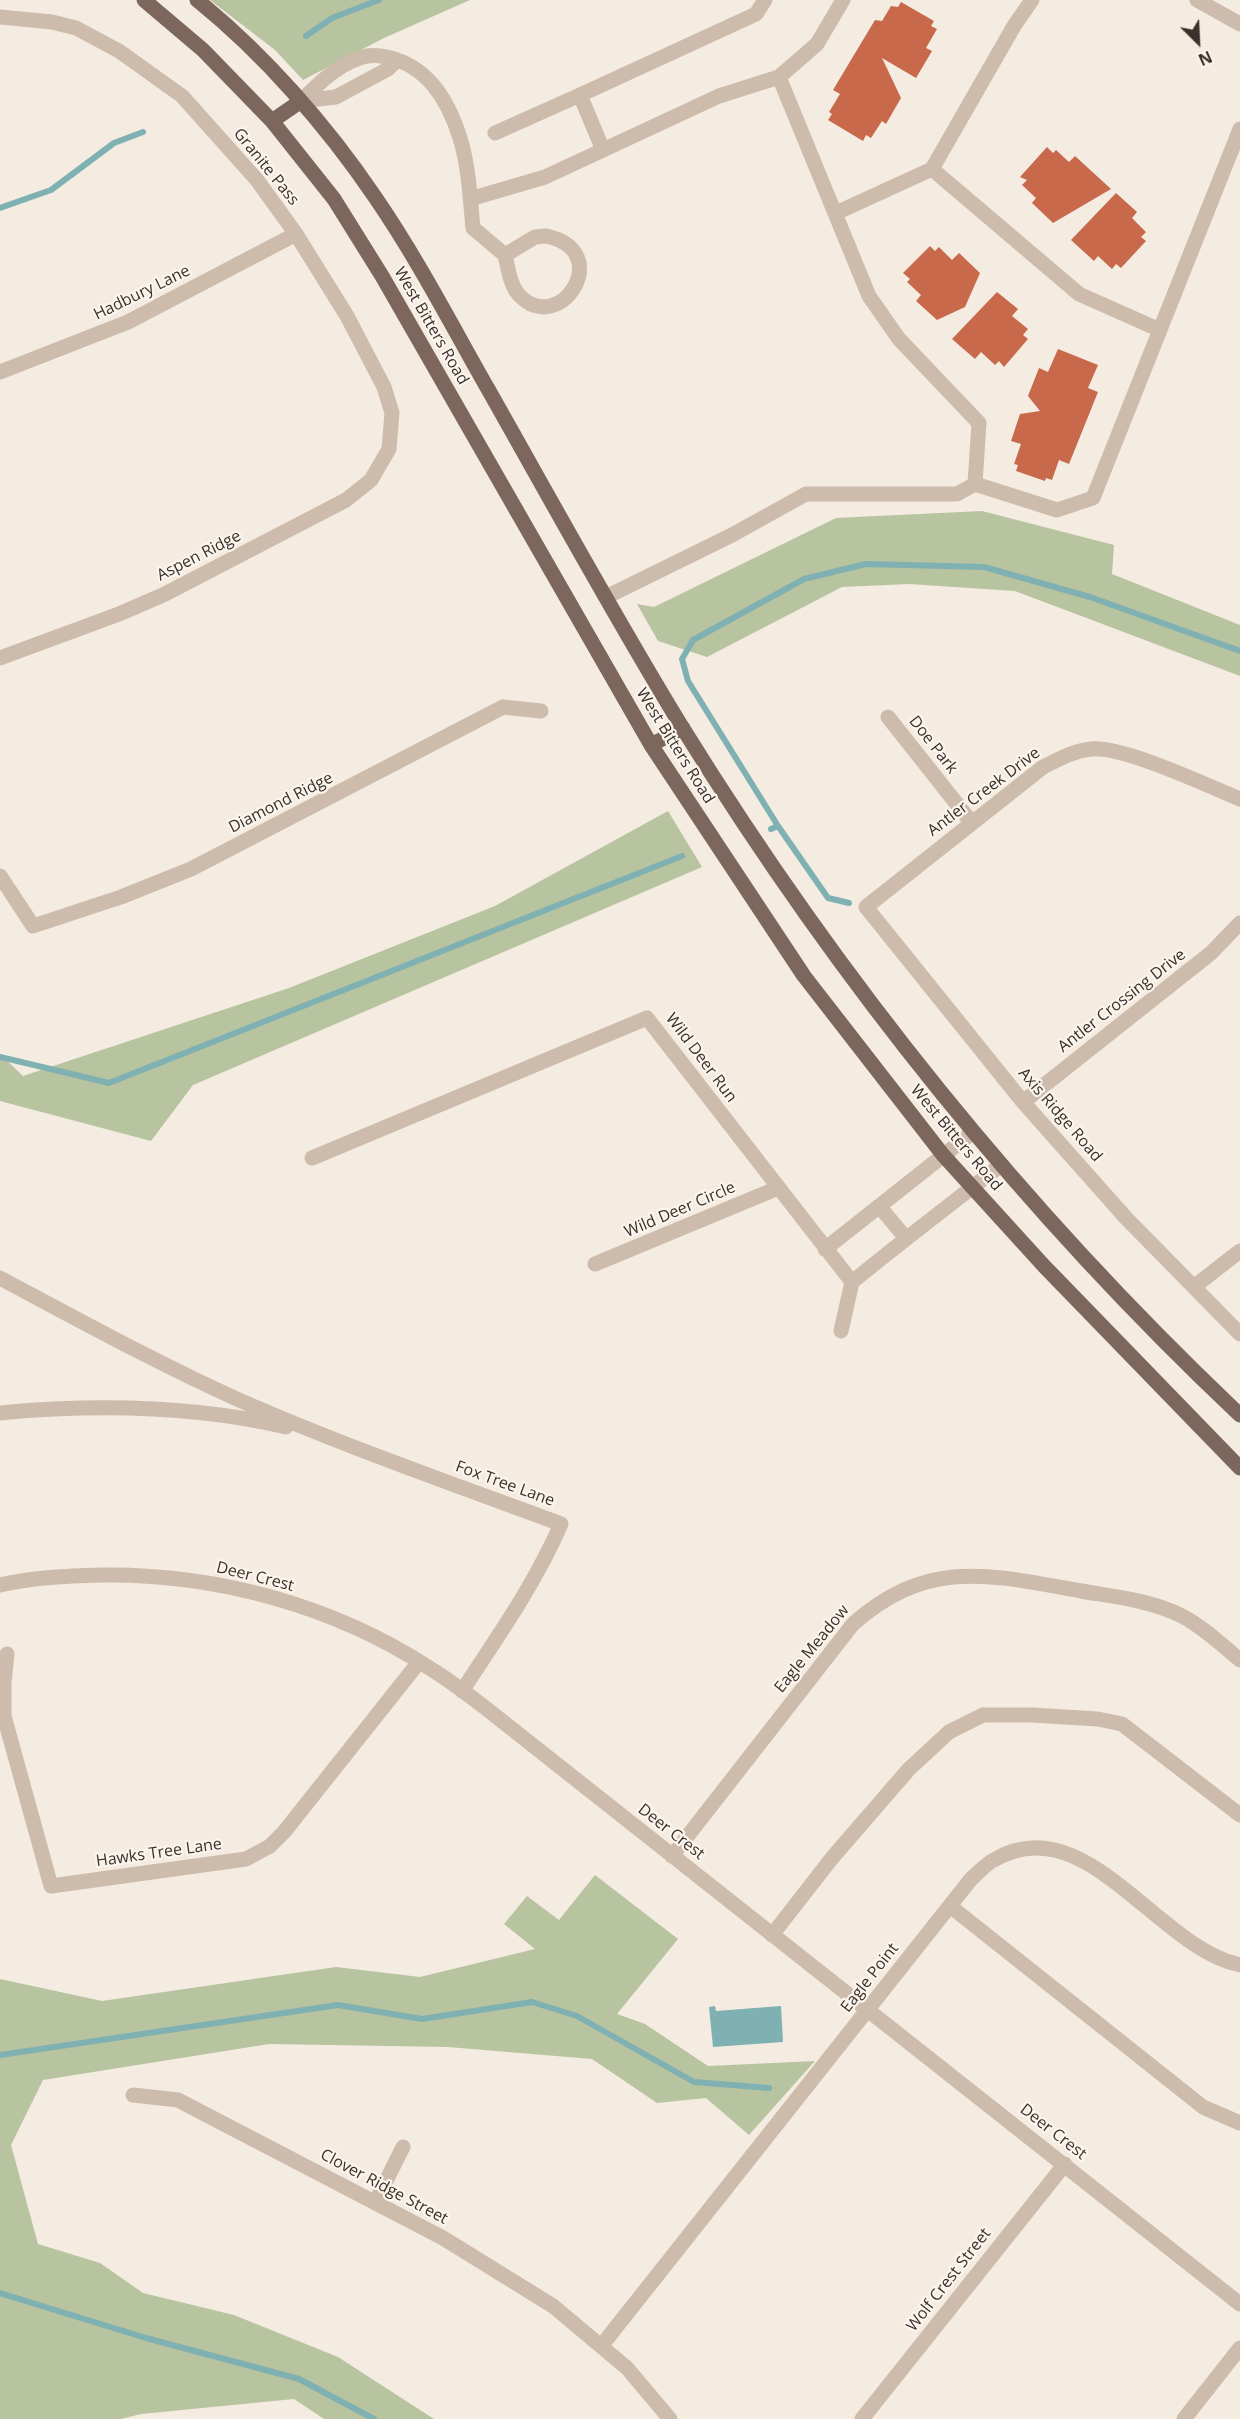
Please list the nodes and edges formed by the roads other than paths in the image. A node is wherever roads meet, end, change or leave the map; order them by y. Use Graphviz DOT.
graph roads {
  1 [pos="144,0"];
  2 [pos="197,0"];
  3 [pos="765,0"];
  4 [pos="843,0"];
  5 [pos="1032,0"];
  6 [pos="1197,0"];
  7 [pos="1,19"];
  8 [pos="1240,24"];
  9 [pos="397,60"];
  10 [pos="779,76"];
  11 [pos="580,95"];
  12 [pos="301,101"];
  13 [pos="272,121"];
  14 [pos="1240,129"];
  15 [pos="495,133"];
  16 [pos="603,150"];
  17 [pos="932,169"];
  18 [pos="470,200"];
  19 [pos="836,213"];
  20 [pos="296,234"];
  21 [pos="505,255"];
  22 [pos="1160,330"];
  23 [pos="0,372"];
  24 [pos="389,449"];
  25 [pos="975,484"];
  26 [pos="606,597"];
  27 [pos="0,658"];
  28 [pos="541,711"];
  29 [pos="888,717"];
  30 [pos="683,728"];
  31 [pos="651,745"];
  32 [pos="1240,799"];
  33 [pos="972,823"];
  34 [pos="0,876"];
  35 [pos="866,907"];
  36 [pos="1240,923"];
  37 [pos="1023,1102"];
  38 [pos="974,1132"];
  39 [pos="943,1155"];
  40 [pos="312,1158"];
  41 [pos="1001,1166"];
  42 [pos="973,1187"];
  43 [pos="778,1188"];
  44 [pos="879,1206"];
  45 [pos="905,1237"];
  46 [pos="825,1249"];
  47 [pos="1240,1251"];
  48 [pos="595,1264"];
  49 [pos="0,1278"];
  50 [pos="852,1282"];
  51 [pos="1195,1287"];
  52 [pos="841,1331"];
  53 [pos="1240,1334"];
  54 [pos="0,1413"];
  55 [pos="1240,1415"];
  56 [pos="322,1435"];
  57 [pos="1240,1468"];
  58 [pos="0,1585"];
  59 [pos="7,1654"];
  60 [pos="1240,1660"];
  61 [pos="419,1662"];
  62 [pos="462,1691"];
  63 [pos="1240,1815"];
  64 [pos="672,1856"];
  65 [pos="950,1906"];
  66 [pos="772,1935"];
  67 [pos="1240,1965"];
  68 [pos="867,2010"];
  69 [pos="133,2096"];
  70 [pos="1240,2123"];
  71 [pos="403,2147"];
  72 [pos="1065,2164"];
  73 [pos="375,2203"];
  74 [pos="1240,2304"];
  75 [pos="602,2345"];
  76 [pos="1240,2348"];
  77 [pos="670,2419"];
  78 [pos="862,2419"];
  79 [pos="1184,2419"];
  1 -- 13 [label="main road, West Bitters Road"];
  2 -- 12 [label="main road, West Bitters Road"];
  3 -- 11 [label="street"];
  4 -- 10 [label="street"];
  5 -- 17 [label="street"];
  6 -- 8 [label="street"];
  7 -- 20 [label="street, Granite Pass"];
  9 -- 12 [label="street"];
  9 -- 12 [label="street"];
  9 -- 18 [label="street"];
  10 -- 16 [label="street"];
  10 -- 19 [label="street"];
  11 -- 15 [label="street"];
  11 -- 16 [label="street"];
  12 -- 13 [label="main road"];
  12 -- 26 [label="main road, West Bitters Road"];
  13 -- 31 [label="main road, West Bitters Road"];
  14 -- 22 [label="street"];
  16 -- 18 [label="street"];
  17 -- 19 [label="street"];
  17 -- 22 [label="street"];
  18 -- 21 [label="street"];
  19 -- 25 [label="street"];
  20 -- 23 [label="street, Hadbury Lane"];
  20 -- 24 [label="street, Granite Pass"];
  21 -- 21 [label="street"];
  22 -- 25 [label="street"];
  24 -- 27 [label="street, Aspen Ridge"];
  25 -- 26 [label="street"];
  26 -- 30 [label="main road, West Bitters Road"];
  28 -- 34 [label="street, Diamond Ridge"];
  29 -- 33 [label="street, Doe Park"];
  30 -- 31 [label="main road"];
  30 -- 38 [label="main road, West Bitters Road"];
  31 -- 39 [label="main road, West Bitters Road"];
  32 -- 33 [label="street, Antler Creek Drive"];
  33 -- 35 [label="street, Antler Creek Drive"];
  35 -- 37 [label="street, Axis Ridge Road"];
  36 -- 37 [label="street, Antler Crossing Drive"];
  37 -- 51 [label="street, Axis Ridge Road"];
  38 -- 39 [label="street"];
  38 -- 41 [label="main road, West Bitters Road"];
  39 -- 42 [label="main road, West Bitters Road"];
  39 -- 44 [label="street"];
  40 -- 43 [label="street, Wild Deer Run"];
  41 -- 42 [label="street"];
  41 -- 55 [label="main road, West Bitters Road"];
  42 -- 45 [label="street"];
  42 -- 57 [label="main road, West Bitters Road"];
  43 -- 46 [label="street, Wild Deer Run"];
  43 -- 48 [label="street, Wild Deer Circle"];
  44 -- 45 [label="street"];
  44 -- 46 [label="street"];
  45 -- 50 [label="street"];
  46 -- 50 [label="street, Wild Deer Run"];
  47 -- 51 [label="street"];
  49 -- 56 [label="street, Fox Tree Lane"];
  50 -- 52 [label="street"];
  51 -- 53 [label="street, Axis Ridge Road"];
  54 -- 56 [label="street, Fox Tree Lane"];
  56 -- 62 [label="street, Fox Tree Lane"];
  58 -- 61 [label="street, Deer Crest"];
  59 -- 61 [label="street, Hawks Tree Lane"];
  60 -- 64 [label="street, Eagle Meadow"];
  61 -- 62 [label="street, Deer Crest"];
  62 -- 64 [label="street, Deer Crest"];
  63 -- 66 [label="street"];
  64 -- 66 [label="street, Deer Crest"];
  65 -- 67 [label="street, Eagle Point"];
  65 -- 68 [label="street, Eagle Point"];
  65 -- 70 [label="street"];
  66 -- 68 [label="street, Deer Crest"];
  68 -- 72 [label="street, Deer Crest"];
  68 -- 75 [label="street, Eagle Point"];
  69 -- 73 [label="street, Clover Ridge Street"];
  71 -- 73 [label="street"];
  72 -- 74 [label="street, Deer Crest"];
  72 -- 78 [label="street, Wolf Crest Street"];
  73 -- 75 [label="street, Clover Ridge Street"];
  75 -- 77 [label="street, Clover Ridge Street"];
  76 -- 79 [label="street"];
}
